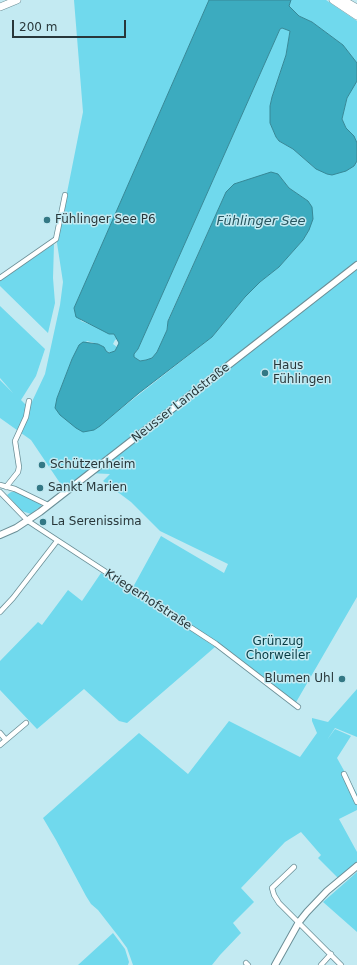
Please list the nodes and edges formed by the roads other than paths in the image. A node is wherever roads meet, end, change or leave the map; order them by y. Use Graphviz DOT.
graph roads {
  1 [pos="17,0"];
  2 [pos="333,0"];
  3 [pos="343,0"];
  4 [pos="0,7"];
  5 [pos="357,8"];
  6 [pos="357,16"];
  7 [pos="65,195"];
  8 [pos="357,265"];
  9 [pos="0,278"];
  10 [pos="29,401"];
  11 [pos="0,485"];
  12 [pos="6,487"];
  13 [pos="0,492"];
  14 [pos="48,506"];
  15 [pos="28,520"];
  16 [pos="0,535"];
  17 [pos="57,541"];
  18 [pos="0,612"];
  19 [pos="298,707"];
  20 [pos="26,723"];
  21 [pos="0,733"];
  22 [pos="6,740"];
  23 [pos="0,745"];
  24 [pos="344,774"];
  25 [pos="357,802"];
  26 [pos="357,866"];
  27 [pos="294,867"];
  28 [pos="299,922"];
  29 [pos="331,954"];
  30 [pos="275,965"];
  31 [pos="321,965"];
  32 [pos="341,965"];
  1 -- 4 [label="main road"];
  2 -- 6 [label="main road"];
  3 -- 5 [label="main road"];
  7 -- 9 [label="street"];
  8 -- 14 [label="main road, Neusser Landstraße"];
  10 -- 12 [label="street"];
  11 -- 12 [label="street"];
  12 -- 14 [label="street"];
  13 -- 15 [label="street, Kriegerhofstraße"];
  14 -- 15 [label="main road, Neusser Landstraße"];
  15 -- 16 [label="main road, Neusser Landstraße"];
  15 -- 17 [label="street, Kriegerhofstraße"];
  17 -- 18 [label="street"];
  17 -- 19 [label="street, Kriegerhofstraße"];
  20 -- 22 [label="street"];
  21 -- 22 [label="street"];
  22 -- 23 [label="street"];
  24 -- 25 [label="street"];
  26 -- 28 [label="main road"];
  27 -- 28 [label="street"];
  28 -- 29 [label="street"];
  28 -- 30 [label="main road"];
  29 -- 31 [label="street"];
  29 -- 32 [label="street"];
}
